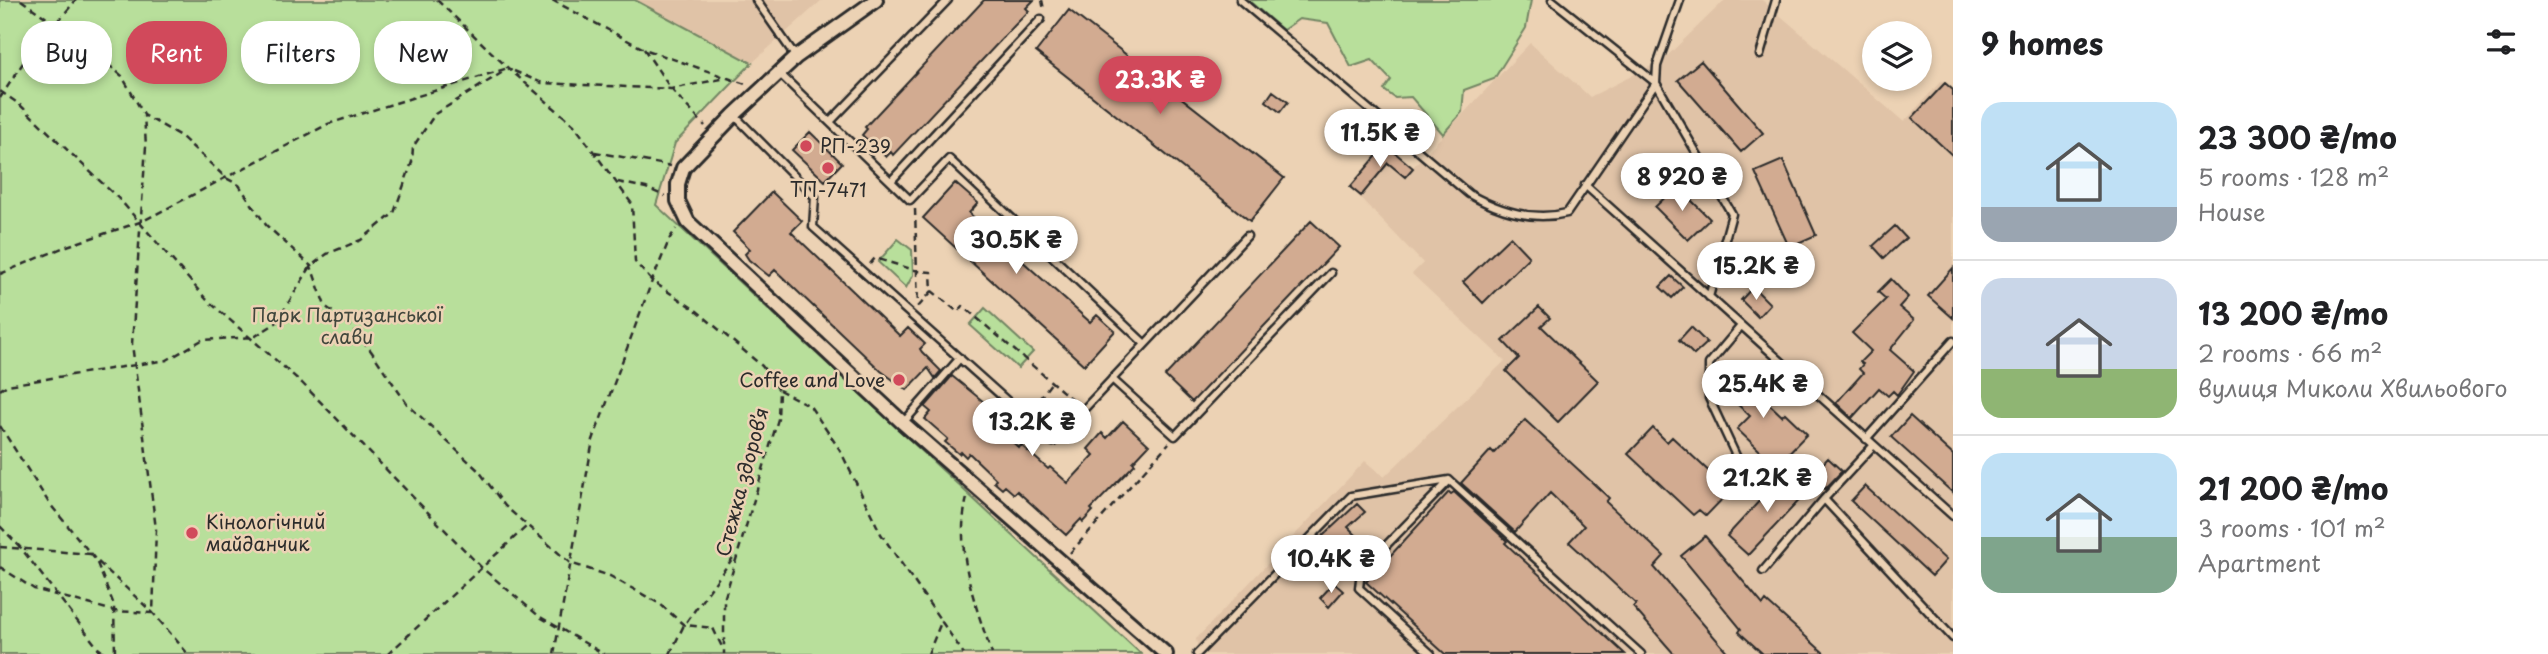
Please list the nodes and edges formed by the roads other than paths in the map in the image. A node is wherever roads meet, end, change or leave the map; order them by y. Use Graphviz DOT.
graph roads {
  1 [pos="756,0"];
  2 [pos="876,0"];
  3 [pos="948,0"];
  4 [pos="1240,0"];
  5 [pos="1552,0"];
  6 [pos="1680,0"];
  7 [pos="1776,0"];
  8 [pos="1041,19"];
  9 [pos="1760,55"];
  10 [pos="796,57"];
  11 [pos="779,73"];
  12 [pos="1656,83"];
  13 [pos="734,115"];
  14 [pos="830,122"];
  15 [pos="891,181"];
  16 [pos="1586,185"];
  17 [pos="1247,236"];
  18 [pos="1331,273"];
  19 [pos="1709,297"];
  20 [pos="1741,326"];
  21 [pos="1953,341"];
  22 [pos="1145,344"];
  23 [pos="960,358"];
  24 [pos="1112,379"];
  25 [pos="903,423"];
  26 [pos="1866,439"];
  27 [pos="1873,446"];
  28 [pos="1744,473"];
  29 [pos="1449,480"];
  30 [pos="1824,499"];
  31 [pos="1953,516"];
  32 [pos="1763,571"];
  33 [pos="1953,638"];
  34 [pos="1166,654"];
  35 [pos="1197,654"];
  36 [pos="1431,654"];
  37 [pos="1641,654"];
  1 -- 10 [label="lane"];
  2 -- 10 [label="street"];
  3 -- 14 [label="lane"];
  4 -- 16 [label="lane"];
  5 -- 12 [label="lane"];
  6 -- 12 [label="lane"];
  7 -- 9 [label="lane"];
  8 -- 15 [label="lane"];
  10 -- 11 [label="street"];
  11 -- 13 [label="street"];
  11 -- 14 [label="lane"];
  12 -- 16 [label="lane"];
  12 -- 19 [label="lane"];
  13 -- 23 [label="lane"];
  13 -- 25 [label="street"];
  14 -- 15 [label="lane"];
  15 -- 22 [label="lane"];
  16 -- 19 [label="lane"];
  17 -- 22 [label="lane"];
  18 -- 24 [label="lane"];
  19 -- 20 [label="lane"];
  20 -- 26 [label="lane"];
  20 -- 28 [label="lane"];
  21 -- 26 [label="lane"];
  22 -- 24 [label="lane"];
  23 -- 24 [label="lane"];
  23 -- 25 [label="lane"];
  25 -- 34 [label="street"];
  26 -- 27 [label="lane"];
  27 -- 30 [label="lane"];
  27 -- 31 [label="lane"];
  29 -- 35 [label="lane"];
  29 -- 36 [label="lane"];
  29 -- 37 [label="lane"];
  30 -- 32 [label="lane"];
  30 -- 33 [label="lane"];
}
